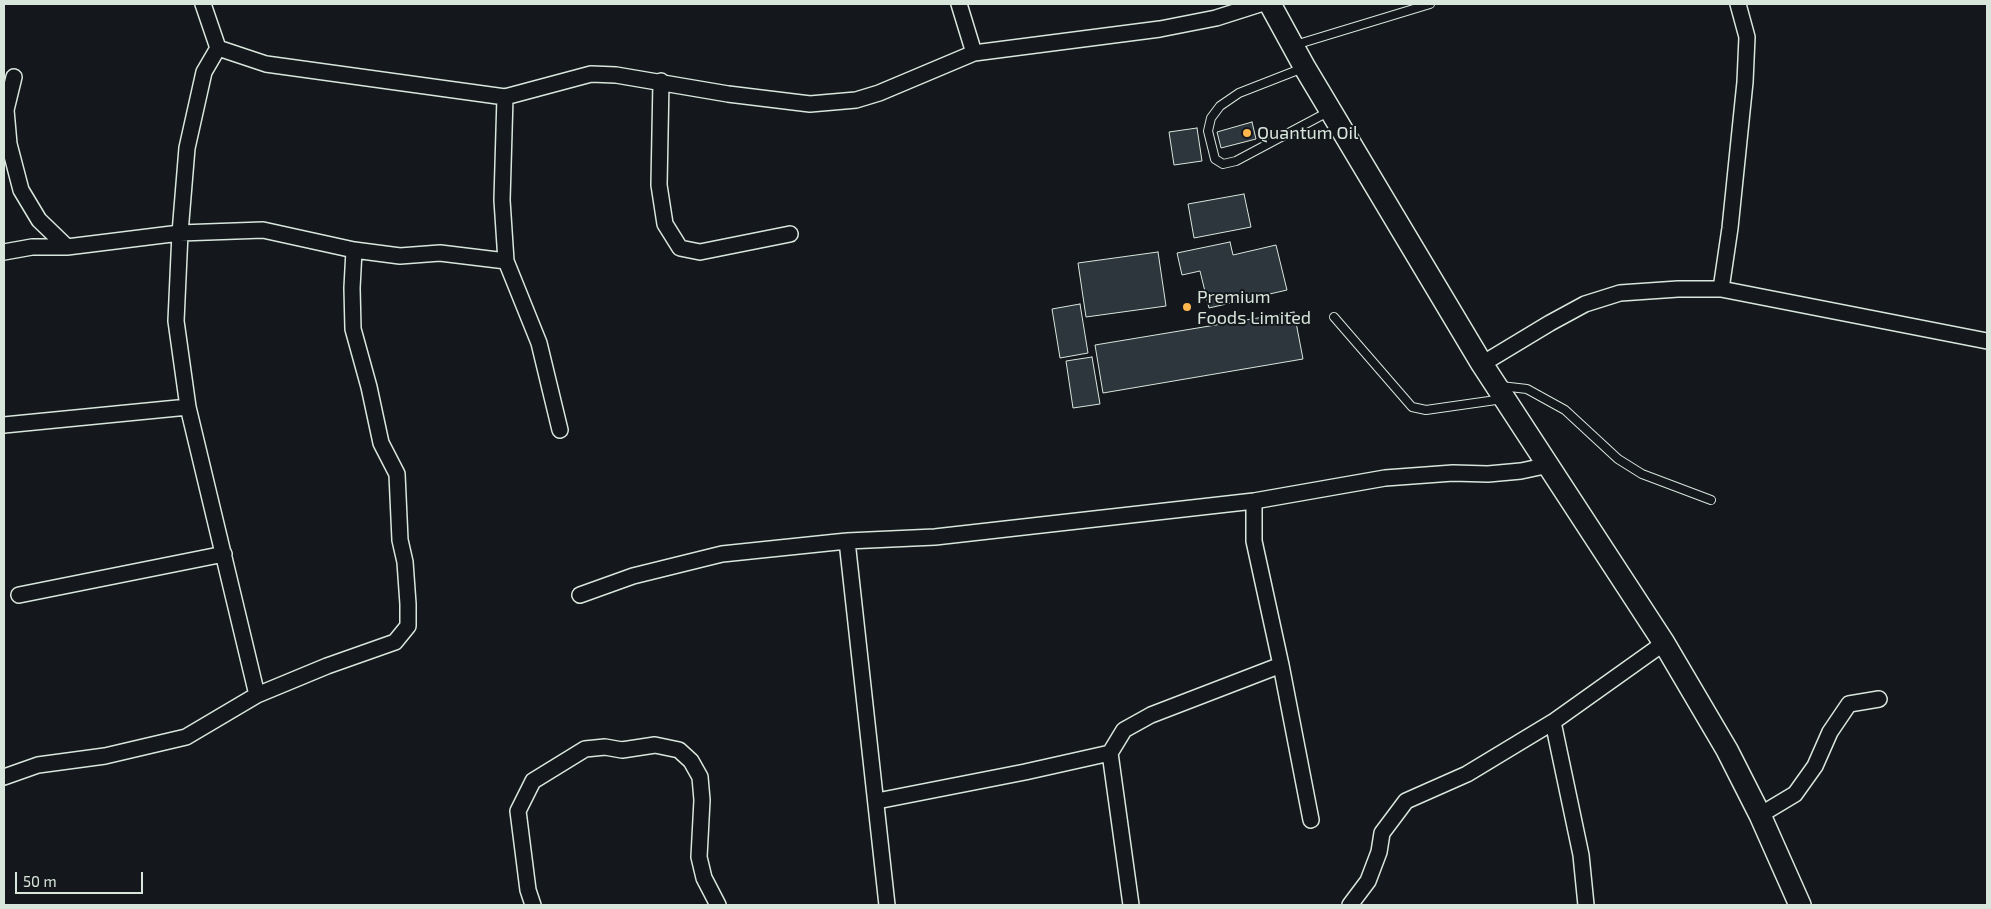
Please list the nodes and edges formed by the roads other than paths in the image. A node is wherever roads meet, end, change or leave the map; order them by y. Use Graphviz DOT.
graph roads {
  1 [pos="203,4"];
  2 [pos="959,4"];
  3 [pos="1260,4"];
  4 [pos="1270,4"];
  5 [pos="1430,4"];
  6 [pos="1738,4"];
  7 [pos="1293,46"];
  8 [pos="218,48"];
  9 [pos="974,53"];
  10 [pos="1304,68"];
  11 [pos="14,77"];
  12 [pos="661,82"];
  13 [pos="505,97"];
  14 [pos="1331,111"];
  15 [pos="180,233"];
  16 [pos="790,234"];
  17 [pos="67,247"];
  18 [pos="354,250"];
  19 [pos="4,252"];
  20 [pos="506,261"];
  21 [pos="1721,289"];
  22 [pos="1334,318"];
  23 [pos="1987,341"];
  24 [pos="1482,364"];
  25 [pos="1501,392"];
  26 [pos="188,407"];
  27 [pos="4,425"];
  28 [pos="560,430"];
  29 [pos="1549,465"];
  30 [pos="1711,500"];
  31 [pos="1254,501"];
  32 [pos="847,541"];
  33 [pos="224,554"];
  34 [pos="19,595"];
  35 [pos="580,595"];
  36 [pos="1664,643"];
  37 [pos="1281,665"];
  38 [pos="257,696"];
  39 [pos="1879,700"];
  40 [pos="1553,722"];
  41 [pos="1110,752"];
  42 [pos="4,777"];
  43 [pos="877,801"];
  44 [pos="1760,815"];
  45 [pos="1311,820"];
  46 [pos="533,905"];
  47 [pos="718,905"];
  48 [pos="887,905"];
  49 [pos="1131,905"];
  50 [pos="1350,905"];
  51 [pos="1586,905"];
  52 [pos="1800,905"];
  1 -- 8 [label="street"];
  2 -- 9 [label="street"];
  3 -- 9 [label="street"];
  4 -- 7 [label="main road"];
  5 -- 7 [label="lane"];
  6 -- 21 [label="street"];
  7 -- 10 [label="main road"];
  8 -- 13 [label="street"];
  8 -- 15 [label="street"];
  9 -- 12 [label="street"];
  10 -- 14 [label="main road"];
  10 -- 14 [label="lane"];
  11 -- 17 [label="street"];
  12 -- 13 [label="street"];
  12 -- 16 [label="street"];
  13 -- 20 [label="street"];
  14 -- 24 [label="main road"];
  15 -- 17 [label="street"];
  15 -- 18 [label="street"];
  15 -- 26 [label="street"];
  17 -- 19 [label="street"];
  18 -- 20 [label="street"];
  18 -- 38 [label="street"];
  20 -- 28 [label="street"];
  21 -- 23 [label="street"];
  21 -- 24 [label="street"];
  22 -- 25 [label="lane"];
  24 -- 25 [label="main road"];
  25 -- 29 [label="main road"];
  25 -- 30 [label="lane"];
  26 -- 27 [label="street"];
  26 -- 33 [label="street"];
  29 -- 31 [label="street"];
  29 -- 36 [label="main road"];
  31 -- 32 [label="street"];
  31 -- 37 [label="street"];
  32 -- 35 [label="street"];
  32 -- 43 [label="street"];
  33 -- 34 [label="street"];
  33 -- 38 [label="street"];
  36 -- 40 [label="street"];
  36 -- 44 [label="main road"];
  37 -- 41 [label="street"];
  37 -- 45 [label="street"];
  38 -- 42 [label="street"];
  39 -- 44 [label="street"];
  40 -- 50 [label="street"];
  40 -- 51 [label="street"];
  41 -- 43 [label="street"];
  41 -- 49 [label="street"];
  43 -- 48 [label="street"];
  44 -- 52 [label="main road"];
  46 -- 47 [label="street"];
}
